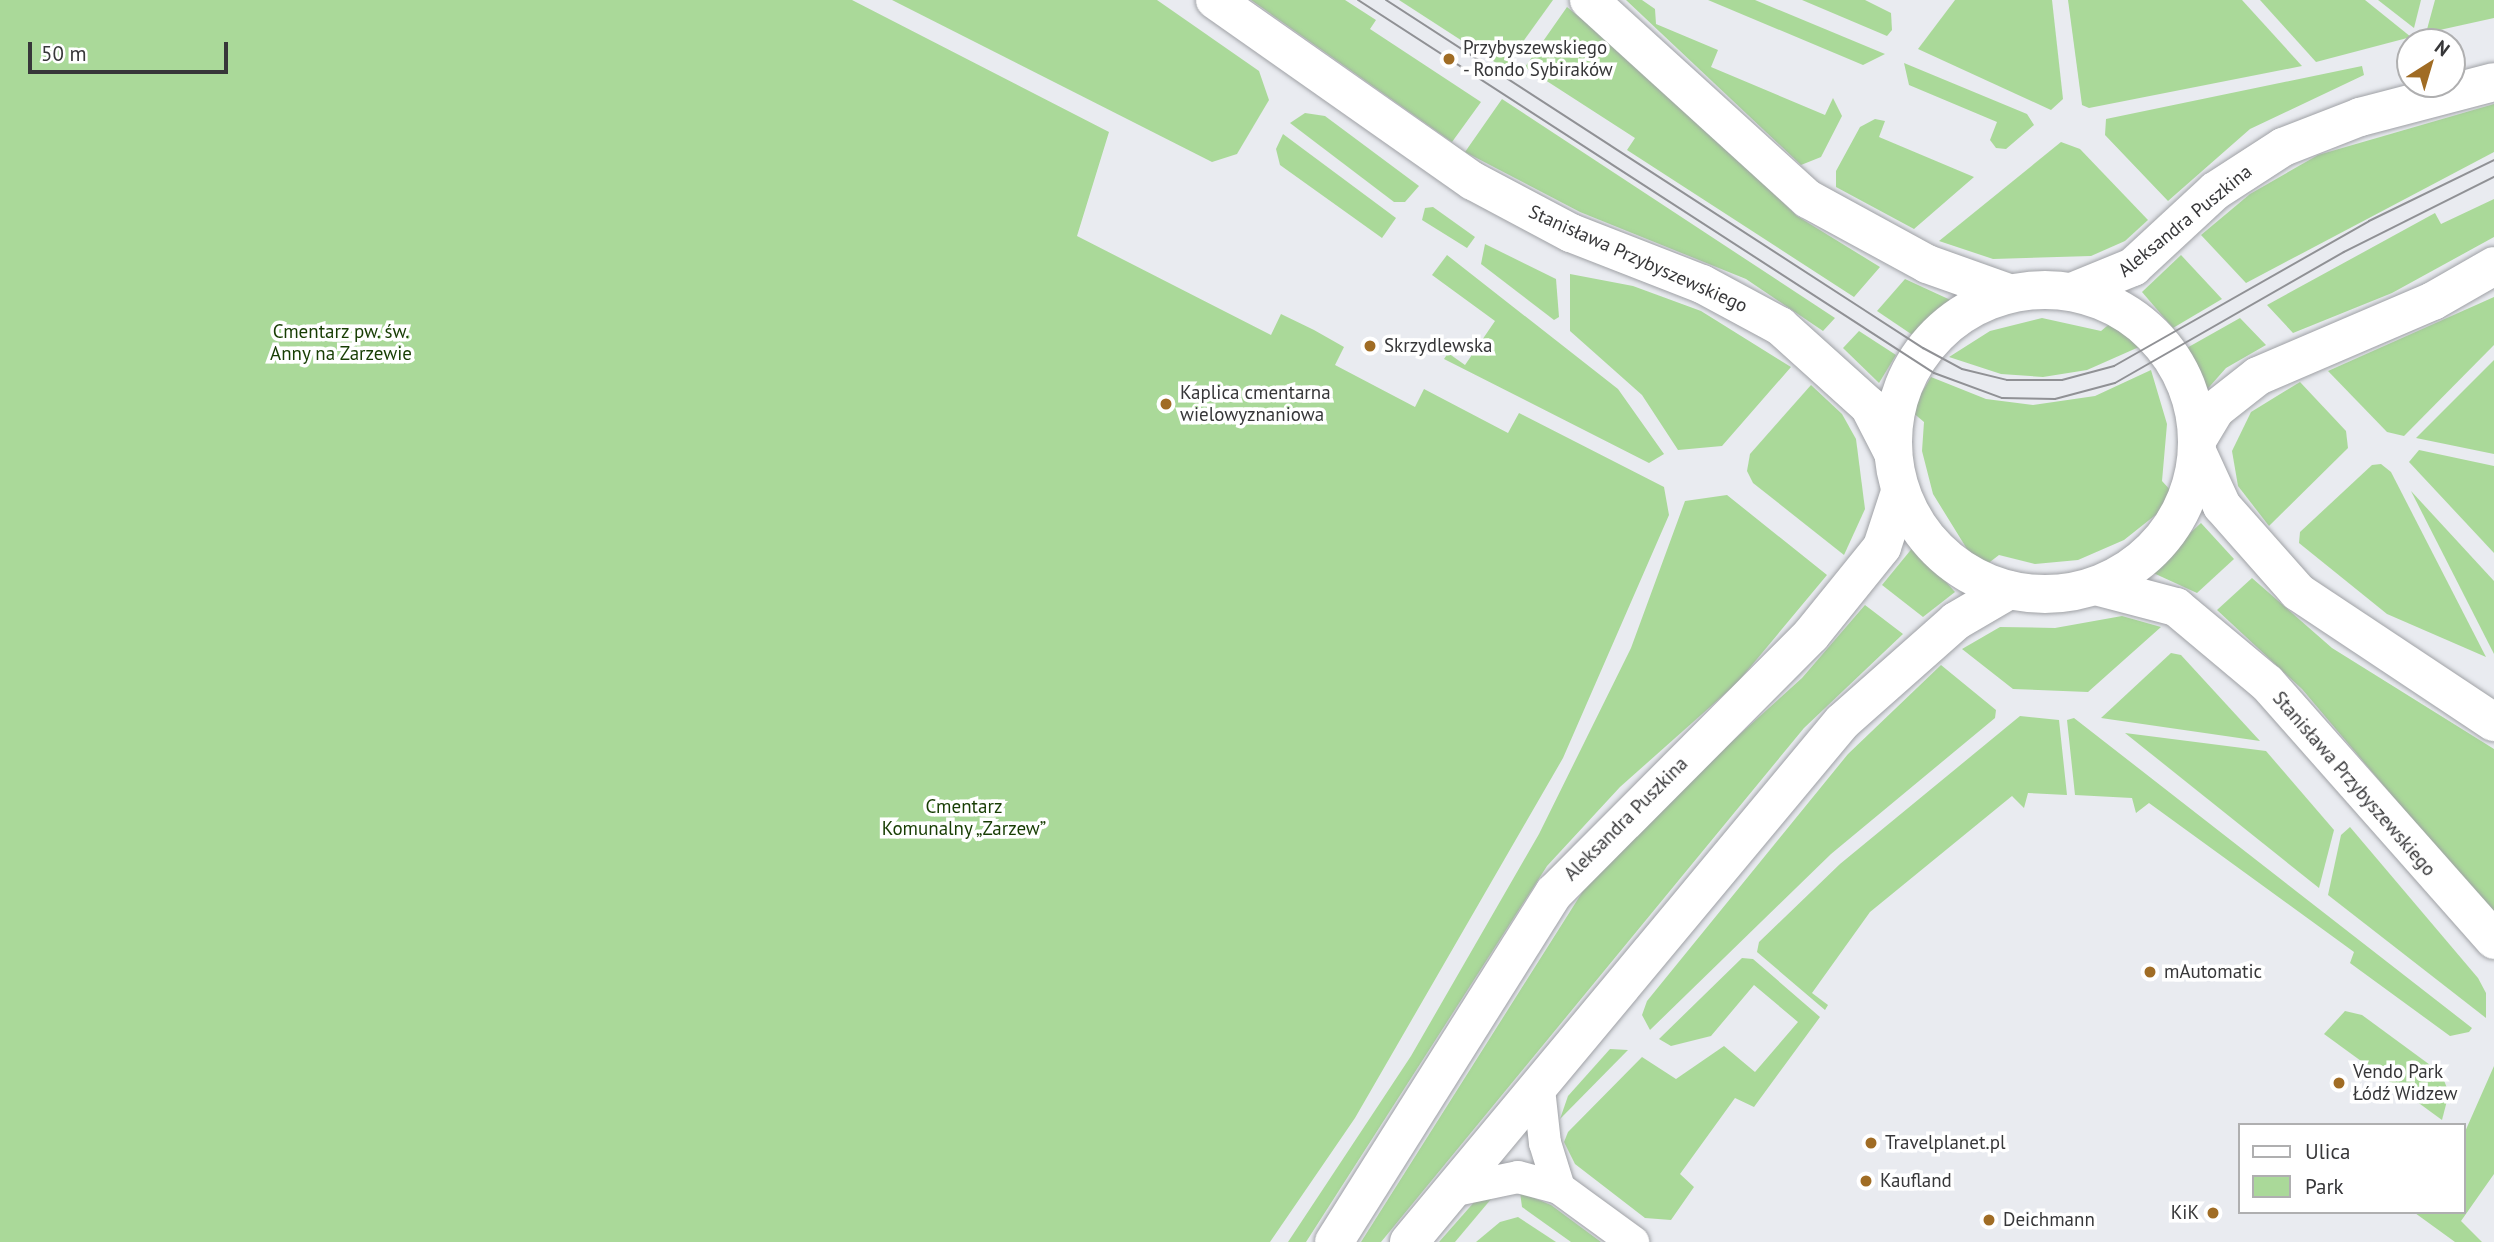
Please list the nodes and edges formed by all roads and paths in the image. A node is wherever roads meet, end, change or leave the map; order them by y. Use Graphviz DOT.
graph roads {
  1 [pos="1215,0"];
  2 [pos="1589,0"];
  3 [pos="2494,82"];
  4 [pos="2494,266"];
  5 [pos="2074,290"];
  6 [pos="2009,293"];
  7 [pos="2199,447"];
  8 [pos="1893,453"];
  9 [pos="1900,492"];
  10 [pos="2096,586"];
  11 [pos="2009,590"];
  12 [pos="2494,722"];
  13 [pos="2494,940"];
  14 [pos="1539,1089"];
  15 [pos="1559,1188"];
  16 [pos="1451,1191"];
  17 [pos="1334,1242"];
  18 [pos="1409,1242"];
  19 [pos="1633,1242"];
  1 -- 8 [label="main road, Stanisława Przybyszewskiego"];
  2 -- 6 [label="main road"];
  3 -- 5 [label="main road, Aleksandra Puszkina"];
  4 -- 7 [label="main road"];
  5 -- 6 [label="main road"];
  5 -- 7 [label="main road"];
  6 -- 8 [label="main road"];
  7 -- 10 [label="main road"];
  7 -- 12 [label="main road"];
  8 -- 9 [label="main road"];
  9 -- 11 [label="main road"];
  9 -- 17 [label="main road, Aleksandra Puszkina"];
  10 -- 11 [label="main road"];
  10 -- 13 [label="main road, Stanisława Przybyszewskiego"];
  11 -- 14 [label="main road"];
  14 -- 15 [label="street"];
  14 -- 16 [label="main road"];
  15 -- 16 [label="street"];
  15 -- 19 [label="street"];
  16 -- 18 [label="main road"];
}
